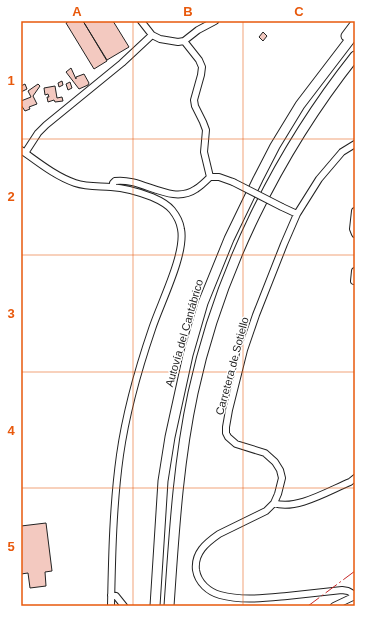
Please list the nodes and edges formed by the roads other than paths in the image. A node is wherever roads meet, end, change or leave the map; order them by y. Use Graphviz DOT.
graph roads {
  1 [pos="141,21"];
  2 [pos="215,21"];
  3 [pos="355,24"];
  4 [pos="355,33"];
  5 [pos="152,35"];
  6 [pos="184,41"];
  7 [pos="355,56"];
  8 [pos="300,105"];
  9 [pos="355,144"];
  10 [pos="23,151"];
  11 [pos="210,177"];
  12 [pos="113,187"];
  13 [pos="355,211"];
  14 [pos="297,214"];
  15 [pos="355,234"];
  16 [pos="355,271"];
  17 [pos="354,281"];
  18 [pos="355,478"];
  19 [pos="274,503"];
  20 [pos="111,595"];
  21 [pos="355,595"];
  22 [pos="111,606"];
  23 [pos="124,606"];
  24 [pos="155,606"];
  25 [pos="169,606"];
  26 [pos="334,606"];
  1 -- 5 [label="street"];
  2 -- 6 [label="street"];
  3 -- 8 [label="highway"];
  4 -- 8 [label="highway, Autovía del Cantábrico"];
  5 -- 6 [label="street"];
  5 -- 10 [label="street"];
  6 -- 11 [label="street"];
  7 -- 25 [label="highway"];
  8 -- 24 [label="highway, Autovía del Cantábrico"];
  9 -- 14 [label="street"];
  10 -- 12 [label="street"];
  11 -- 12 [label="street"];
  11 -- 14 [label="street, bridge"];
  12 -- 20 [label="street"];
  13 -- 15 [label="street"];
  14 -- 19 [label="street, Carretera de Sotiello"];
  16 -- 17 [label="street"];
  18 -- 19 [label="street"];
  19 -- 21 [label="street"];
  20 -- 22 [label="street"];
  20 -- 23 [label="street"];
  21 -- 26 [label="street"];
}
